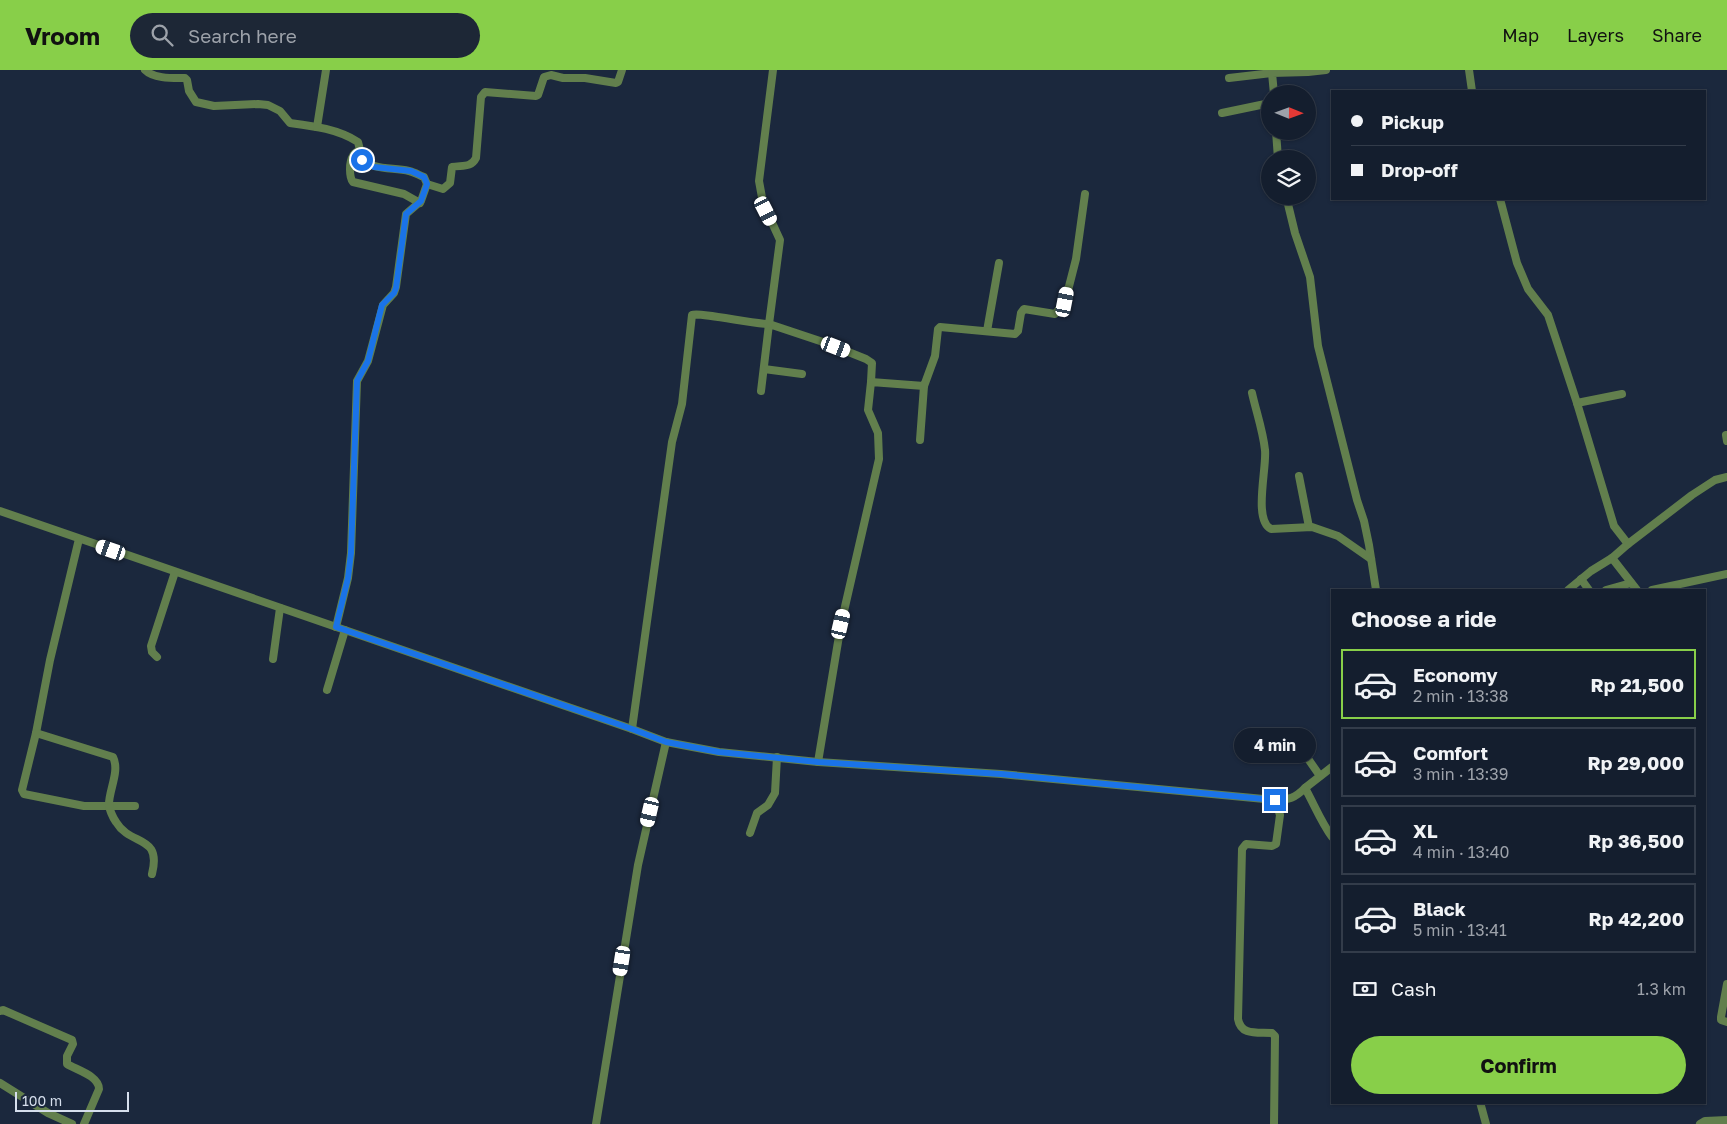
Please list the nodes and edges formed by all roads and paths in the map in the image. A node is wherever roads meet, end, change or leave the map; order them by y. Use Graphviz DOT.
graph roads {
  1 [pos="145,70"];
  2 [pos="326,70"];
  3 [pos="622,70"];
  4 [pos="773,70"];
  5 [pos="1326,70"];
  6 [pos="1469,70"];
  7 [pos="1275,72"];
  8 [pos="1229,78"];
  9 [pos="1274,85"];
  10 [pos="1472,90"];
  11 [pos="1261,105"];
  12 [pos="1222,113"];
  13 [pos="317,126"];
  14 [pos="360,150"];
  15 [pos="427,184"];
  16 [pos="1085,194"];
  17 [pos="1500,200"];
  18 [pos="420,203"];
  19 [pos="1288,205"];
  20 [pos="999,263"];
  21 [pos="769,324"];
  22 [pos="987,331"];
  23 [pos="764,369"];
  24 [pos="802,374"];
  25 [pos="871,382"];
  26 [pos="924,386"];
  27 [pos="761,391"];
  28 [pos="1252,393"];
  29 [pos="1622,394"];
  30 [pos="1577,403"];
  31 [pos="1726,435"];
  32 [pos="920,440"];
  33 [pos="1727,441"];
  34 [pos="1299,476"];
  35 [pos="1727,477"];
  36 [pos="1,512"];
  37 [pos="0,522"];
  38 [pos="1309,527"];
  39 [pos="79,539"];
  40 [pos="1628,544"];
  41 [pos="1612,558"];
  42 [pos="1371,559"];
  43 [pos="175,572"];
  44 [pos="1727,574"];
  45 [pos="1581,579"];
  46 [pos="1631,583"];
  47 [pos="1376,589"];
  48 [pos="1569,589"];
  49 [pos="1588,589"];
  50 [pos="1610,589"];
  51 [pos="1637,589"];
  52 [pos="1662,589"];
  53 [pos="280,608"];
  54 [pos="336,627"];
  55 [pos="345,630"];
  56 [pos="157,657"];
  57 [pos="272,659"];
  58 [pos="327,690"];
  59 [pos="632,729"];
  60 [pos="36,733"];
  61 [pos="666,742"];
  62 [pos="1304,753"];
  63 [pos="776,758"];
  64 [pos="818,762"];
  65 [pos="1331,769"];
  66 [pos="1320,776"];
  67 [pos="1305,788"];
  68 [pos="1275,800"];
  69 [pos="109,806"];
  70 [pos="135,806"];
  71 [pos="750,833"];
  72 [pos="1331,836"];
  73 [pos="152,874"];
  74 [pos="1727,984"];
  75 [pos="0,1011"];
  76 [pos="1727,1022"];
  77 [pos="0,1083"];
  78 [pos="1481,1104"];
  79 [pos="1727,1120"];
  80 [pos="72,1124"];
  81 [pos="84,1124"];
  82 [pos="596,1124"];
  83 [pos="1274,1124"];
  84 [pos="1486,1124"];
  85 [pos="1700,1124"];
  1 -- 13 [label="street"];
  2 -- 13 [label="street"];
  3 -- 15 [label="street"];
  4 -- 21 [label="street"];
  5 -- 7 [label="street"];
  6 -- 10 [label="street"];
  7 -- 8 [label="street"];
  7 -- 9 [label="street"];
  11 -- 12 [label="street"];
  13 -- 14 [label="street"];
  14 -- 15 [label="street"];
  14 -- 18 [label="street"];
  15 -- 18 [label="street"];
  16 -- 22 [label="street"];
  17 -- 30 [label="street"];
  18 -- 54 [label="street"];
  19 -- 42 [label="street"];
  20 -- 22 [label="street"];
  21 -- 23 [label="street"];
  21 -- 25 [label="street"];
  21 -- 59 [label="street"];
  22 -- 26 [label="street"];
  23 -- 24 [label="street"];
  23 -- 27 [label="street"];
  25 -- 26 [label="street"];
  25 -- 64 [label="street"];
  26 -- 32 [label="street"];
  28 -- 38 [label="street"];
  29 -- 30 [label="street"];
  30 -- 40 [label="street"];
  31 -- 33 [label="street"];
  34 -- 38 [label="street"];
  35 -- 40 [label="street"];
  36 -- 37 [label="street"];
  36 -- 39 [label="street"];
  38 -- 42 [label="street"];
  39 -- 43 [label="street"];
  39 -- 60 [label="street"];
  40 -- 41 [label="street"];
  41 -- 45 [label="street"];
  41 -- 46 [label="street"];
  42 -- 47 [label="street"];
  43 -- 53 [label="street"];
  43 -- 56 [label="street"];
  44 -- 52 [label="street"];
  45 -- 48 [label="street"];
  45 -- 49 [label="street"];
  46 -- 50 [label="street"];
  46 -- 51 [label="street"];
  53 -- 54 [label="street"];
  53 -- 57 [label="street"];
  54 -- 55 [label="street"];
  55 -- 58 [label="street"];
  55 -- 59 [label="street"];
  59 -- 61 [label="street"];
  60 -- 69 [label="street"];
  60 -- 69 [label="street"];
  61 -- 63 [label="street"];
  61 -- 82 [label="street"];
  62 -- 66 [label="street"];
  63 -- 64 [label="street"];
  63 -- 71 [label="street"];
  64 -- 68 [label="street"];
  65 -- 66 [label="street"];
  66 -- 67 [label="street"];
  67 -- 68 [label="street"];
  67 -- 72 [label="street"];
  68 -- 83 [label="street"];
  69 -- 70 [label="street"];
  69 -- 73 [label="street"];
  74 -- 76 [label="street"];
  75 -- 81 [label="street"];
  77 -- 80 [label="street"];
  78 -- 84 [label="street"];
  79 -- 85 [label="street"];
}
